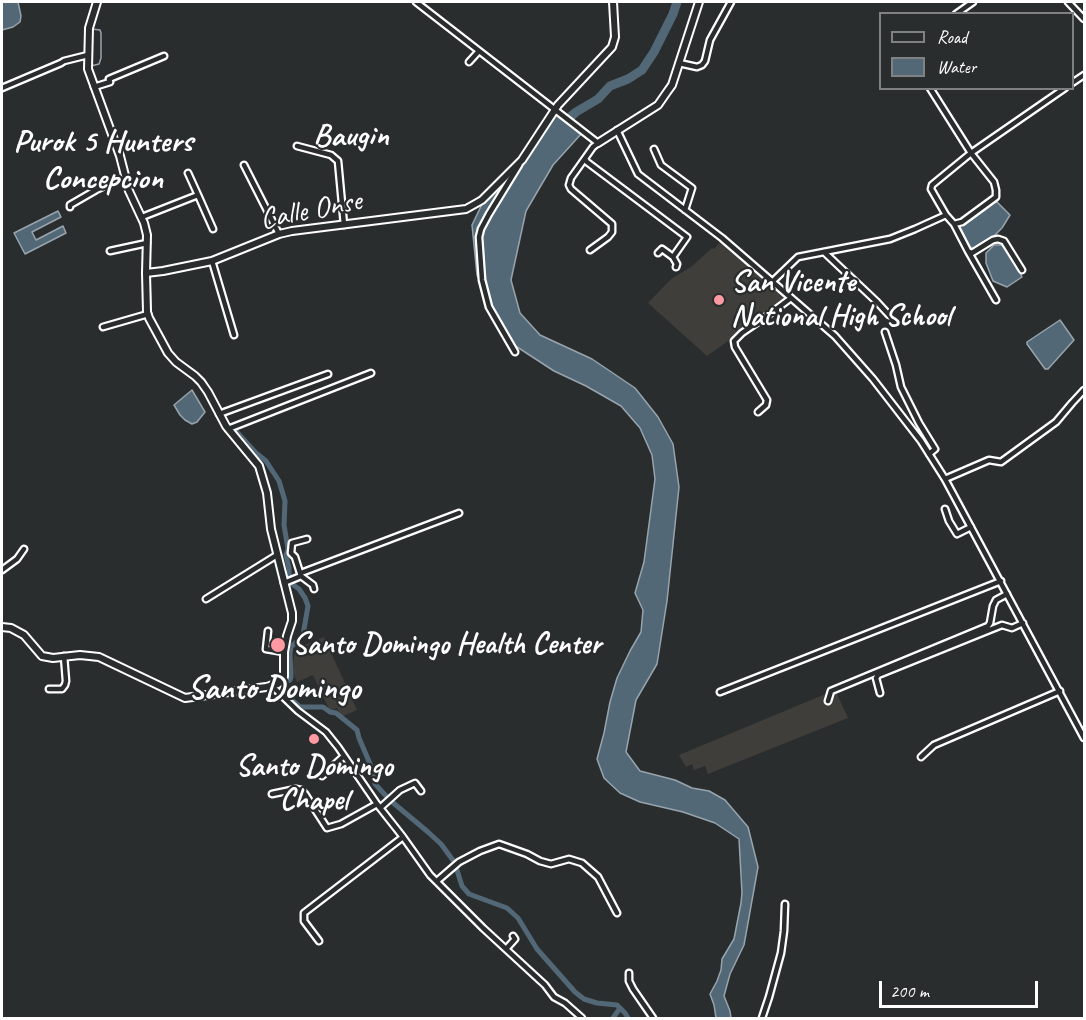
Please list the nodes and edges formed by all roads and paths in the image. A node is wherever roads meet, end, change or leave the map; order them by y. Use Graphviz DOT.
graph roads {
  1 [pos="97,2"];
  2 [pos="416,2"];
  3 [pos="614,2"];
  4 [pos="699,2"];
  5 [pos="731,2"];
  6 [pos="974,2"];
  7 [pos="1068,2"];
  8 [pos="959,12"];
  9 [pos="1084,19"];
  10 [pos="479,51"];
  11 [pos="88,55"];
  12 [pos="164,56"];
  13 [pos="469,62"];
  14 [pos="679,63"];
  15 [pos="95,86"];
  16 [pos="2,88"];
  17 [pos="931,90"];
  18 [pos="1062,90"];
  19 [pos="555,109"];
  20 [pos="617,130"];
  21 [pos="598,143"];
  22 [pos="297,146"];
  23 [pos="654,149"];
  24 [pos="971,153"];
  25 [pos="585,159"];
  26 [pos="522,160"];
  27 [pos="244,165"];
  28 [pos="188,173"];
  29 [pos="126,178"];
  30 [pos="198,195"];
  31 [pos="70,207"];
  32 [pos="685,210"];
  33 [pos="946,215"];
  34 [pos="144,217"];
  35 [pos="954,224"];
  36 [pos="344,225"];
  37 [pos="213,228"];
  38 [pos="279,234"];
  39 [pos="147,243"];
  40 [pos="590,250"];
  41 [pos="110,251"];
  42 [pos="824,252"];
  43 [pos="969,252"];
  44 [pos="658,253"];
  45 [pos="673,257"];
  46 [pos="212,261"];
  47 [pos="676,267"];
  48 [pos="1022,270"];
  49 [pos="149,272"];
  50 [pos="773,281"];
  51 [pos="791,298"];
  52 [pos="996,300"];
  53 [pos="148,314"];
  54 [pos="889,315"];
  55 [pos="103,327"];
  56 [pos="885,332"];
  57 [pos="234,335"];
  58 [pos="515,352"];
  59 [pos="371,373"];
  60 [pos="328,374"];
  61 [pos="1084,390"];
  62 [pos="758,412"];
  63 [pos="219,414"];
  64 [pos="228,429"];
  65 [pos="929,454"];
  66 [pos="945,479"];
  67 [pos="945,509"];
  68 [pos="459,513"];
  69 [pos="971,527"];
  70 [pos="307,539"];
  71 [pos="24,549"];
  72 [pos="277,555"];
  73 [pos="2,570"];
  74 [pos="301,574"];
  75 [pos="288,581"];
  76 [pos="1000,581"];
  77 [pos="314,589"];
  78 [pos="1007,594"];
  79 [pos="206,599"];
  80 [pos="1023,623"];
  81 [pos="2,627"];
  82 [pos="268,631"];
  83 [pos="284,652"];
  84 [pos="64,656"];
  85 [pos="271,685"];
  86 [pos="49,689"];
  87 [pos="1060,691"];
  88 [pos="720,692"];
  89 [pos="880,693"];
  90 [pos="828,701"];
  91 [pos="1084,738"];
  92 [pos="344,756"];
  93 [pos="921,758"];
  94 [pos="322,776"];
  95 [pos="421,791"];
  96 [pos="272,795"];
  97 [pos="378,806"];
  98 [pos="403,837"];
  99 [pos="437,881"];
  100 [pos="784,904"];
  101 [pos="617,913"];
  102 [pos="513,936"];
  103 [pos="319,941"];
  104 [pos="507,949"];
  105 [pos="630,973"];
  106 [pos="582,1018"];
  107 [pos="653,1018"];
  108 [pos="762,1018"];
  1 -- 11 [label="street"];
  2 -- 10 [label="street"];
  3 -- 19 [label="street, Calle Onse"];
  4 -- 14 [label="street"];
  5 -- 14 [label="street"];
  6 -- 8 [label="street"];
  7 -- 9 [label="street"];
  10 -- 13 [label="street"];
  10 -- 19 [label="street"];
  11 -- 15 [label="street"];
  11 -- 16 [label="street"];
  12 -- 15 [label="street"];
  14 -- 20 [label="street"];
  15 -- 29 [label="street"];
  17 -- 24 [label="street"];
  18 -- 24 [label="street"];
  19 -- 21 [label="street"];
  19 -- 26 [label="street, Calle Onse"];
  20 -- 21 [label="street"];
  20 -- 32 [label="street"];
  21 -- 25 [label="street"];
  22 -- 36 [label="street"];
  23 -- 32 [label="street"];
  24 -- 33 [label="street"];
  24 -- 35 [label="street"];
  25 -- 40 [label="street"];
  25 -- 45 [label="street"];
  26 -- 36 [label="street, Calle Onse"];
  26 -- 58 [label="street"];
  27 -- 38 [label="street"];
  28 -- 30 [label="street"];
  29 -- 31 [label="street"];
  29 -- 34 [label="street"];
  30 -- 34 [label="street"];
  30 -- 37 [label="street"];
  32 -- 50 [label="street"];
  33 -- 35 [label="street"];
  33 -- 42 [label="street"];
  34 -- 39 [label="street"];
  35 -- 43 [label="street"];
  36 -- 38 [label="street, Calle Onse"];
  38 -- 46 [label="street, Calle Onse"];
  39 -- 41 [label="street"];
  39 -- 49 [label="street"];
  42 -- 50 [label="street"];
  42 -- 54 [label="street"];
  43 -- 48 [label="street"];
  43 -- 52 [label="street"];
  44 -- 45 [label="street"];
  45 -- 47 [label="street"];
  46 -- 49 [label="street, Calle Onse"];
  46 -- 57 [label="street"];
  49 -- 53 [label="street"];
  50 -- 51 [label="street"];
  51 -- 62 [label="street"];
  51 -- 65 [label="street"];
  53 -- 55 [label="street"];
  53 -- 63 [label="street"];
  56 -- 65 [label="street"];
  59 -- 64 [label="street"];
  60 -- 63 [label="street"];
  61 -- 66 [label="street"];
  63 -- 64 [label="street"];
  64 -- 72 [label="street"];
  65 -- 66 [label="street"];
  66 -- 69 [label="street"];
  67 -- 69 [label="street"];
  68 -- 74 [label="street"];
  69 -- 76 [label="street"];
  70 -- 74 [label="street"];
  71 -- 73 [label="street"];
  72 -- 75 [label="street"];
  72 -- 79 [label="street"];
  74 -- 75 [label="street"];
  74 -- 77 [label="street"];
  75 -- 83 [label="street"];
  76 -- 78 [label="street"];
  76 -- 88 [label="street"];
  78 -- 80 [label="street"];
  78 -- 90 [label="street"];
  80 -- 87 [label="street"];
  80 -- 89 [label="street"];
  81 -- 84 [label="street"];
  82 -- 83 [label="street"];
  83 -- 85 [label="street"];
  84 -- 85 [label="street"];
  84 -- 86 [label="street"];
  85 -- 92 [label="street"];
  87 -- 91 [label="street"];
  87 -- 93 [label="street"];
  92 -- 94 [label="street"];
  92 -- 97 [label="street"];
  95 -- 97 [label="street"];
  96 -- 97 [label="street"];
  97 -- 98 [label="street"];
  98 -- 99 [label="street"];
  98 -- 103 [label="street"];
  99 -- 101 [label="street"];
  99 -- 104 [label="street"];
  100 -- 108 [label="street"];
  102 -- 104 [label="street"];
  104 -- 106 [label="street"];
  105 -- 107 [label="street"];
}
